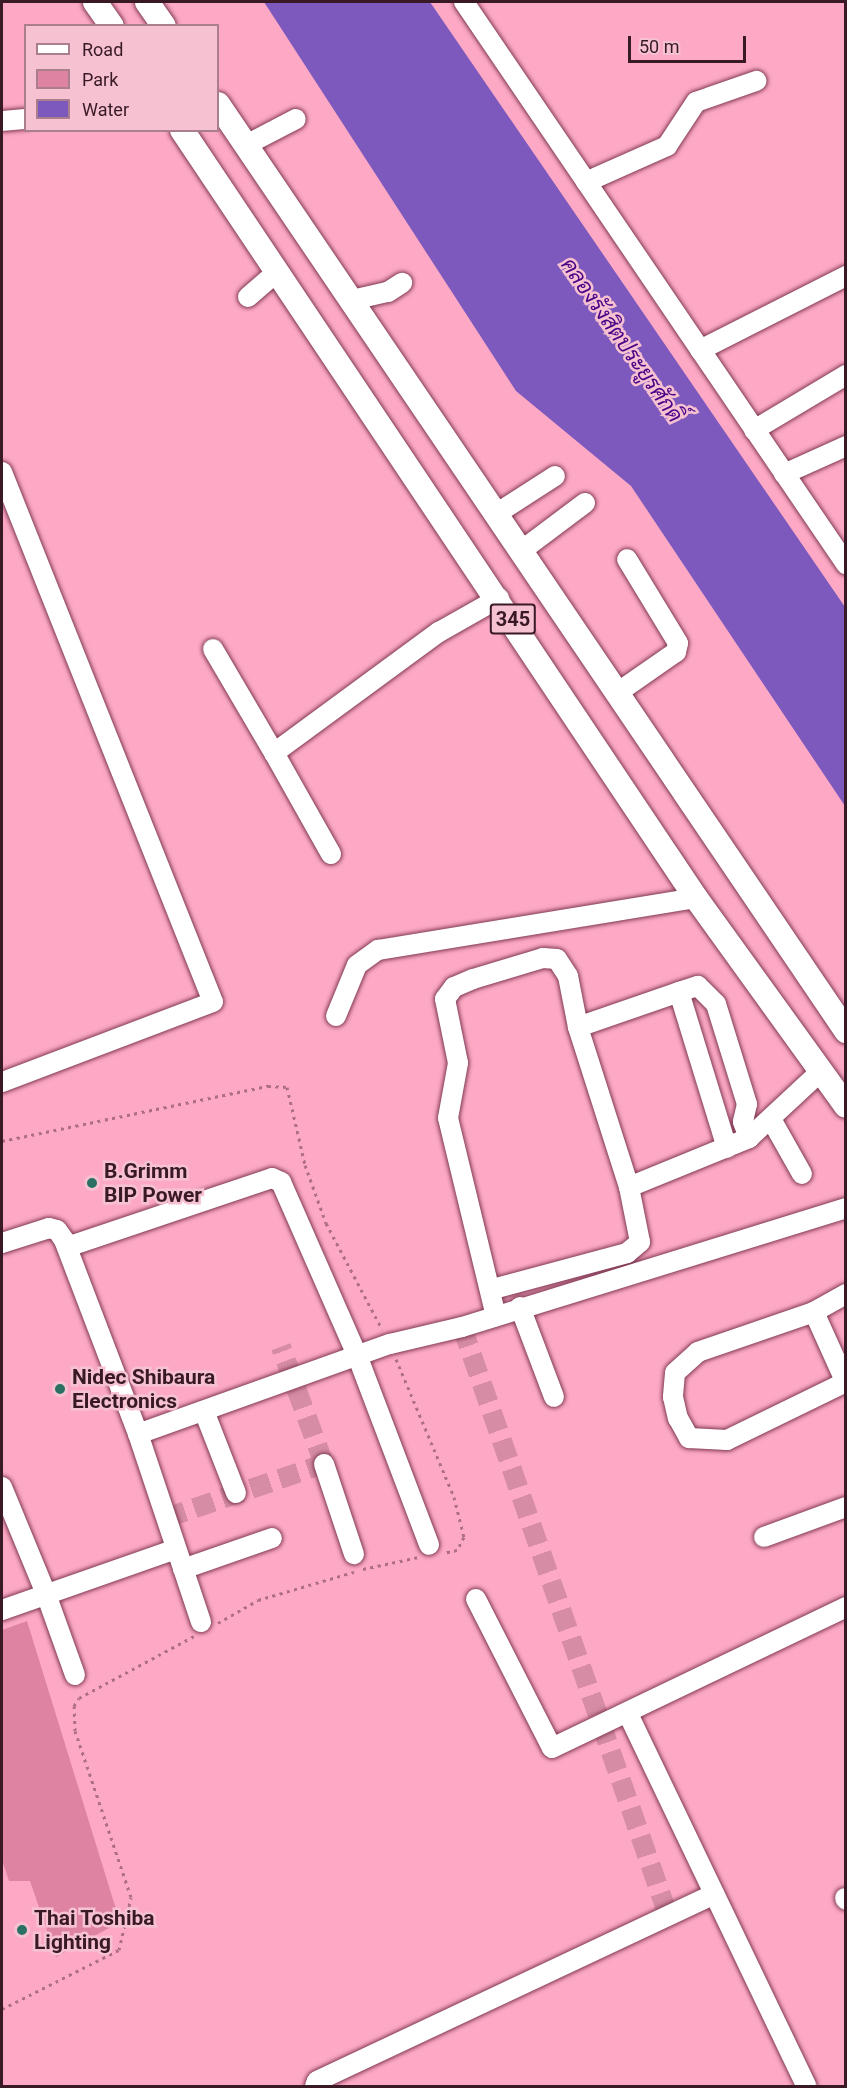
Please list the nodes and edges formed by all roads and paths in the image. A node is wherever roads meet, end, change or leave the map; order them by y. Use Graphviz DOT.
graph roads {
  1 [pos="95,2"];
  2 [pos="147,2"];
  3 [pos="464,2"];
  4 [pos="111,24"];
  5 [pos="163,24"];
  6 [pos="756,81"];
  7 [pos="219,105"];
  8 [pos="24,119"];
  9 [pos="296,119"];
  10 [pos="2,121"];
  11 [pos="183,132"];
  12 [pos="246,145"];
  13 [pos="586,182"];
  14 [pos="276,273"];
  15 [pos="846,276"];
  16 [pos="402,283"];
  17 [pos="248,297"];
  18 [pos="352,300"];
  19 [pos="700,350"];
  20 [pos="846,375"];
  21 [pos="754,430"];
  22 [pos="846,446"];
  23 [pos="2,472"];
  24 [pos="784,474"];
  25 [pos="555,476"];
  26 [pos="585,503"];
  27 [pos="496,514"];
  28 [pos="521,551"];
  29 [pos="627,559"];
  30 [pos="846,564"];
  31 [pos="499,598"];
  32 [pos="213,649"];
  33 [pos="617,693"];
  34 [pos="274,753"];
  35 [pos="331,854"];
  36 [pos="696,898"];
  37 [pos="679,992"];
  38 [pos="336,1016"];
  39 [pos="578,1027"];
  40 [pos="846,1031"];
  41 [pos="821,1071"];
  42 [pos="2,1082"];
  43 [pos="846,1106"];
  44 [pos="771,1119"];
  45 [pos="749,1138"];
  46 [pos="727,1148"];
  47 [pos="802,1174"];
  48 [pos="629,1187"];
  49 [pos="846,1208"];
  50 [pos="2,1243"];
  51 [pos="67,1247"];
  52 [pos="493,1289"];
  53 [pos="846,1294"];
  54 [pos="520,1307"];
  55 [pos="814,1312"];
  56 [pos="496,1316"];
  57 [pos="357,1355"];
  58 [pos="845,1383"];
  59 [pos="554,1397"];
  60 [pos="204,1411"];
  61 [pos="138,1434"];
  62 [pos="324,1464"];
  63 [pos="2,1487"];
  64 [pos="236,1493"];
  65 [pos="846,1507"];
  66 [pos="764,1537"];
  67 [pos="272,1538"];
  68 [pos="429,1545"];
  69 [pos="176,1549"];
  70 [pos="354,1554"];
  71 [pos="183,1569"];
  72 [pos="46,1594"];
  73 [pos="476,1599"];
  74 [pos="846,1607"];
  75 [pos="2,1610"];
  76 [pos="201,1622"];
  77 [pos="75,1674"];
  78 [pos="631,1720"];
  79 [pos="714,1894"];
  80 [pos="315,2086"];
  81 [pos="806,2086"];
  1 -- 4 [label="main road"];
  2 -- 5 [label="main road"];
  3 -- 13 [label="street"];
  6 -- 13 [label="street"];
  7 -- 12 [label="main road, 345"];
  8 -- 10 [label="street"];
  9 -- 12 [label="street"];
  11 -- 14 [label="main road, 345"];
  12 -- 18 [label="main road, 345"];
  13 -- 19 [label="street"];
  14 -- 17 [label="street"];
  14 -- 31 [label="main road, 345"];
  15 -- 19 [label="street"];
  16 -- 18 [label="street"];
  18 -- 27 [label="main road, 345"];
  19 -- 21 [label="street"];
  20 -- 21 [label="street"];
  21 -- 24 [label="street"];
  22 -- 24 [label="street"];
  23 -- 42 [label="street"];
  24 -- 30 [label="street"];
  25 -- 27 [label="street"];
  26 -- 28 [label="street"];
  27 -- 28 [label="main road, 345"];
  28 -- 33 [label="main road, 345"];
  29 -- 33 [label="street"];
  31 -- 34 [label="street"];
  31 -- 36 [label="main road, 345"];
  32 -- 34 [label="street"];
  33 -- 40 [label="main road, 345"];
  34 -- 35 [label="street"];
  36 -- 38 [label="street"];
  36 -- 41 [label="main road, 345"];
  37 -- 39 [label="street"];
  37 -- 45 [label="street"];
  37 -- 46 [label="street"];
  39 -- 48 [label="street"];
  39 -- 52 [label="street"];
  41 -- 43 [label="main road, 345"];
  41 -- 44 [label="street"];
  44 -- 45 [label="street"];
  44 -- 47 [label="street"];
  45 -- 46 [label="street"];
  46 -- 48 [label="street"];
  48 -- 52 [label="street"];
  49 -- 54 [label="street"];
  50 -- 51 [label="street"];
  51 -- 57 [label="street"];
  51 -- 61 [label="street"];
  52 -- 56 [label="street"];
  53 -- 55 [label="street"];
  54 -- 56 [label="street"];
  54 -- 59 [label="street"];
  55 -- 58 [label="street"];
  55 -- 58 [label="street"];
  56 -- 57 [label="street"];
  57 -- 60 [label="street"];
  57 -- 68 [label="street"];
  60 -- 61 [label="street"];
  60 -- 64 [label="street"];
  61 -- 69 [label="street"];
  62 -- 70 [label="street"];
  63 -- 72 [label="street"];
  65 -- 66 [label="street"];
  67 -- 71 [label="street"];
  69 -- 71 [label="street"];
  69 -- 72 [label="street"];
  71 -- 76 [label="street"];
  72 -- 75 [label="street"];
  72 -- 77 [label="street"];
  73 -- 74 [label="street"];
  78 -- 79 [label="street"];
  79 -- 80 [label="street"];
  79 -- 81 [label="street"];
}
